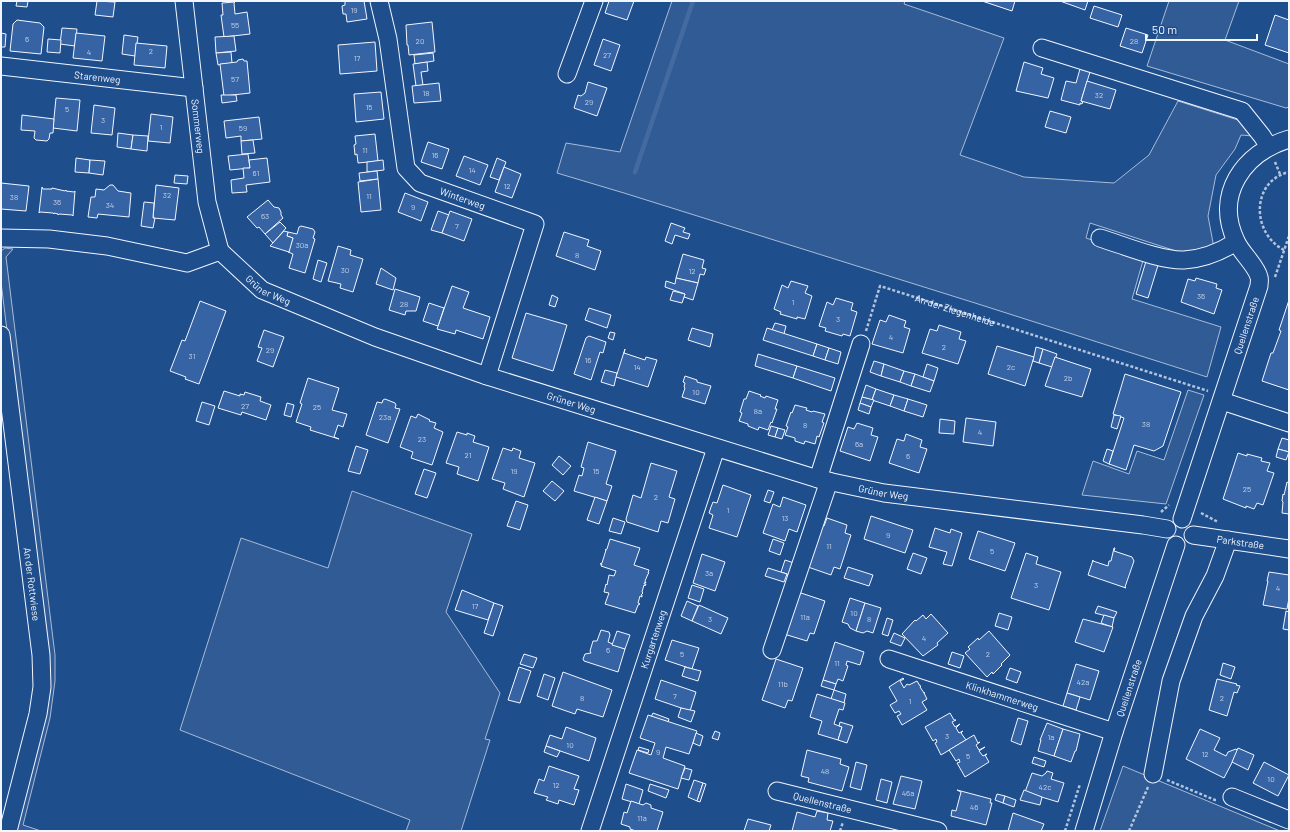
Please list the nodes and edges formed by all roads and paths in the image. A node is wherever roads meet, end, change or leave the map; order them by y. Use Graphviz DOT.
graph roads {
  1 [pos="184,1"];
  2 [pos="379,1"];
  3 [pos="594,1"];
  4 [pos="1042,48"];
  5 [pos="1,66"];
  6 [pos="567,74"];
  7 [pos="194,88"];
  8 [pos="1289,139"];
  9 [pos="1269,147"];
  10 [pos="1289,172"];
  11 [pos="1,238"];
  12 [pos="1100,238"];
  13 [pos="1236,242"];
  14 [pos="1284,250"];
  15 [pos="220,251"];
  16 [pos="1,335"];
  17 [pos="861,344"];
  18 [pos="487,376"];
  19 [pos="1211,384"];
  20 [pos="1215,396"];
  21 [pos="1289,423"];
  22 [pos="716,448"];
  23 [pos="824,480"];
  24 [pos="1171,499"];
  25 [pos="1182,519"];
  26 [pos="1143,525"];
  27 [pos="1167,529"];
  28 [pos="1193,535"];
  29 [pos="1228,540"];
  30 [pos="1176,545"];
  31 [pos="1289,549"];
  32 [pos="772,650"];
  33 [pos="889,659"];
  34 [pos="1114,732"];
  35 [pos="1153,774"];
  36 [pos="1082,779"];
  37 [pos="778,791"];
  38 [pos="1232,797"];
  39 [pos="1289,820"];
  40 [pos="8,831"];
  41 [pos="590,831"];
  42 [pos="938,831"];
  43 [pos="1065,831"];
  44 [pos="1084,831"];
  45 [pos="1129,831"];
  1 -- 7 [label="street, Sommerweg"];
  2 -- 18 [label="street, Winterweg"];
  3 -- 6 [label="street"];
  4 -- 9 [label="street"];
  5 -- 7 [label="street, Starenweg"];
  7 -- 15 [label="street, Sommerweg"];
  8 -- 9 [label="street, Quellenstraße"];
  9 -- 13 [label="street, Quellenstraße"];
  10 -- 14 [label="path"];
  11 -- 15 [label="street"];
  12 -- 13 [label="street"];
  13 -- 20 [label="street, Quellenstraße"];
  15 -- 18 [label="street, Grüner Weg"];
  16 -- 40 [label="street, An der Rottwiese"];
  17 -- 20 [label="path, An der Ziegenheide"];
  17 -- 23 [label="street"];
  18 -- 22 [label="street, Grüner Weg"];
  19 -- 20 [label="path"];
  20 -- 21 [label="street"];
  20 -- 25 [label="street, Quellenstraße"];
  22 -- 23 [label="street, Grüner Weg"];
  22 -- 41 [label="street, Kurgartenweg"];
  23 -- 26 [label="street, Grüner Weg"];
  23 -- 32 [label="street"];
  24 -- 26 [label="path"];
  25 -- 27 [label="street"];
  25 -- 28 [label="street"];
  26 -- 27 [label="street, Grüner Weg"];
  27 -- 30 [label="street"];
  28 -- 29 [label="street, Parkstraße"];
  28 -- 30 [label="street"];
  29 -- 31 [label="street, Parkstraße"];
  29 -- 35 [label="street"];
  30 -- 34 [label="street, Quellenstraße"];
  33 -- 34 [label="street, Klinkhammerweg"];
  34 -- 44 [label="street, Quellenstraße"];
  35 -- 38 [label="path"];
  35 -- 45 [label="path"];
  36 -- 43 [label="path"];
  37 -- 42 [label="street, Quellenstraße"];
  38 -- 39 [label="street"];
}
